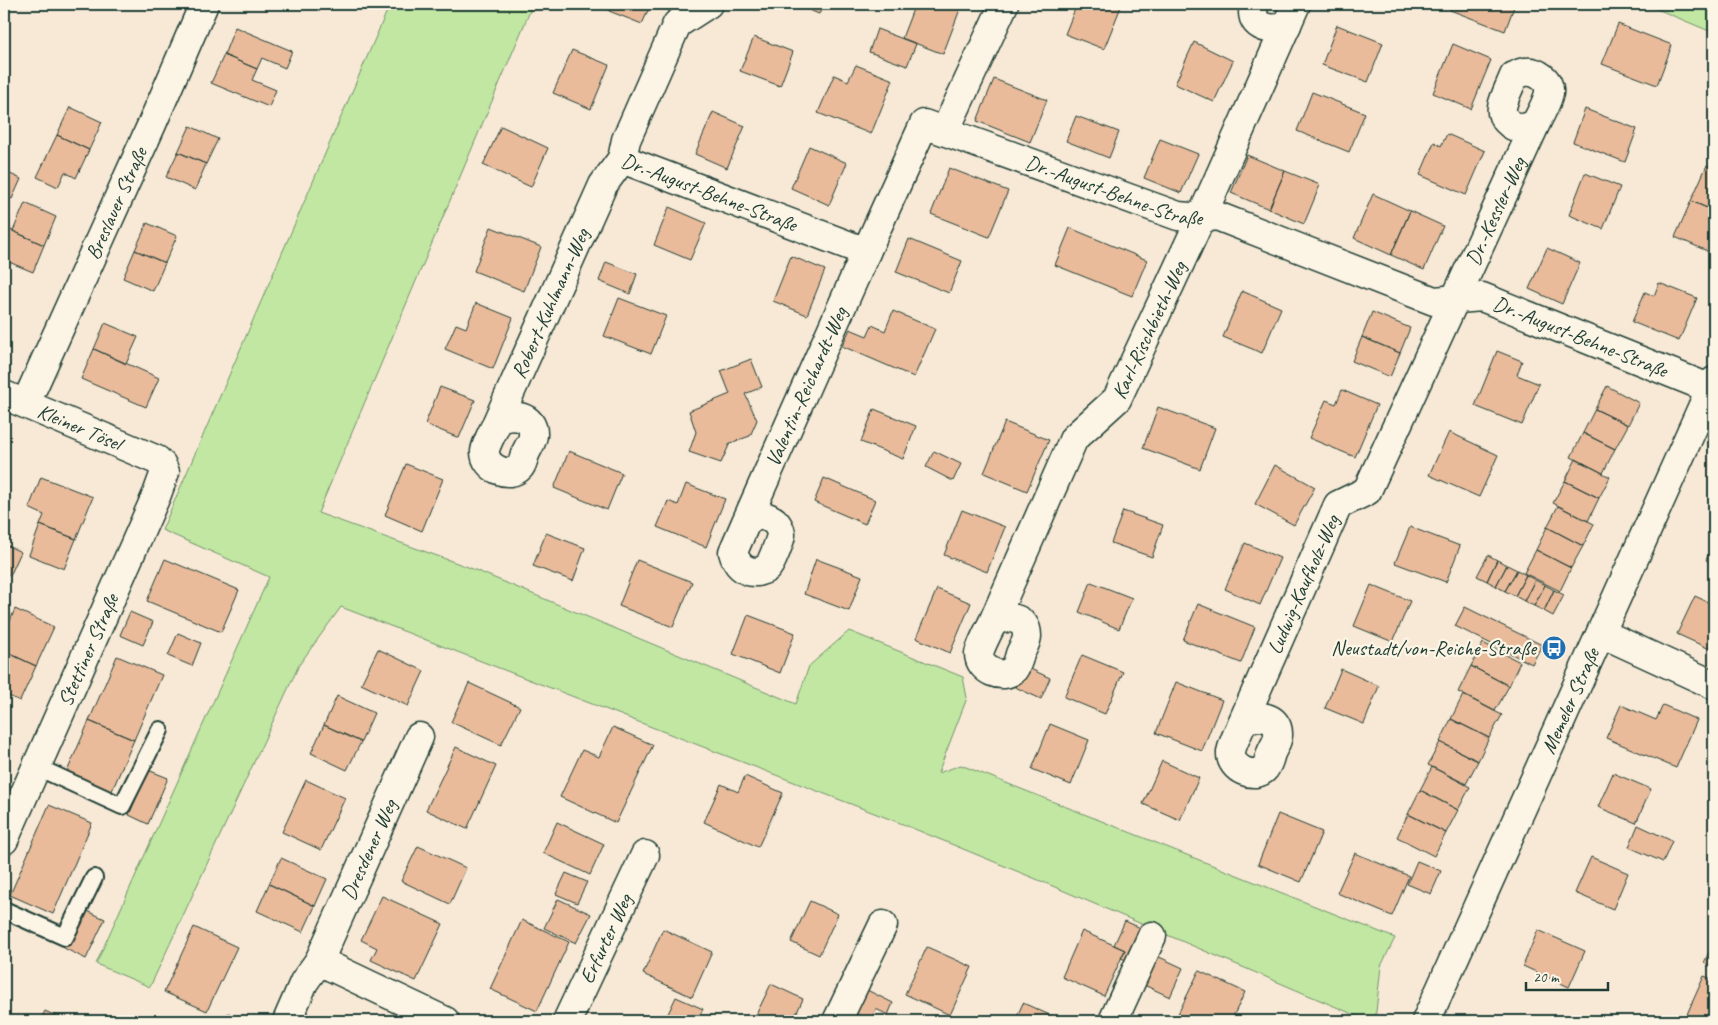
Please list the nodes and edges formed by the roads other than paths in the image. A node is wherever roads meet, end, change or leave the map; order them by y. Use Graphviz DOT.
graph roads {
  1 [pos="204,4"];
  2 [pos="708,4"];
  3 [pos="1004,4"];
  4 [pos="1255,4"];
  5 [pos="1292,14"];
  6 [pos="1536,123"];
  7 [pos="945,131"];
  8 [pos="622,159"];
  9 [pos="603,185"];
  10 [pos="1201,218"];
  11 [pos="866,252"];
  12 [pos="1455,299"];
  13 [pos="1712,385"];
  14 [pos="15,399"];
  15 [pos="498,420"];
  16 [pos="157,460"];
  17 [pos="746,522"];
  18 [pos="993,622"];
  19 [pos="1601,633"];
  20 [pos="1714,684"];
  21 [pos="1243,721"];
  22 [pos="160,730"];
  23 [pos="419,737"];
  24 [pos="37,766"];
  25 [pos="4,840"];
  26 [pos="645,855"];
  27 [pos="94,878"];
  28 [pos="4,910"];
  29 [pos="883,925"];
  30 [pos="1152,936"];
  31 [pos="318,961"];
  32 [pos="287,1021"];
  33 [pos="445,1021"];
  34 [pos="567,1021"];
  35 [pos="837,1021"];
  36 [pos="1113,1021"];
  37 [pos="1426,1021"];
  1 -- 14 [label="street, Breslauer Straße"];
  2 -- 8 [label="street"];
  3 -- 7 [label="street"];
  4 -- 5 [label="street"];
  5 -- 10 [label="street, Karl-Rischbieth-Weg"];
  6 -- 12 [label="street, Dr.-Kessler-Weg"];
  7 -- 10 [label="street, Dr.-August-Behne-Straße"];
  7 -- 11 [label="street, Dr.-August-Behne-Straße"];
  8 -- 9 [label="street, Dr.-August-Behne-Straße"];
  8 -- 11 [label="street, Dr.-August-Behne-Straße"];
  9 -- 15 [label="street, Robert-Kuhlmann-Weg"];
  10 -- 12 [label="street, Dr.-August-Behne-Straße"];
  10 -- 18 [label="street, Karl-Rischbieth-Weg"];
  11 -- 17 [label="street, Valentin-Reichardt-Weg"];
  12 -- 13 [label="street, Dr.-August-Behne-Straße"];
  12 -- 21 [label="street, Ludwig-Kaufholz-Weg"];
  13 -- 19 [label="street, Memeler Straße"];
  14 -- 16 [label="street, Kleiner Tösel"];
  16 -- 24 [label="street, Stettiner Straße"];
  19 -- 20 [label="street"];
  19 -- 37 [label="street, Memeler Straße"];
  22 -- 24 [label="lane"];
  23 -- 31 [label="street, Dresdener Weg"];
  24 -- 25 [label="street, Stettiner Straße"];
  26 -- 34 [label="street, Erfurter Weg"];
  27 -- 28 [label="lane"];
  29 -- 35 [label="street"];
  30 -- 36 [label="street"];
  31 -- 32 [label="street, Dresdener Weg"];
  31 -- 33 [label="street"];
}
